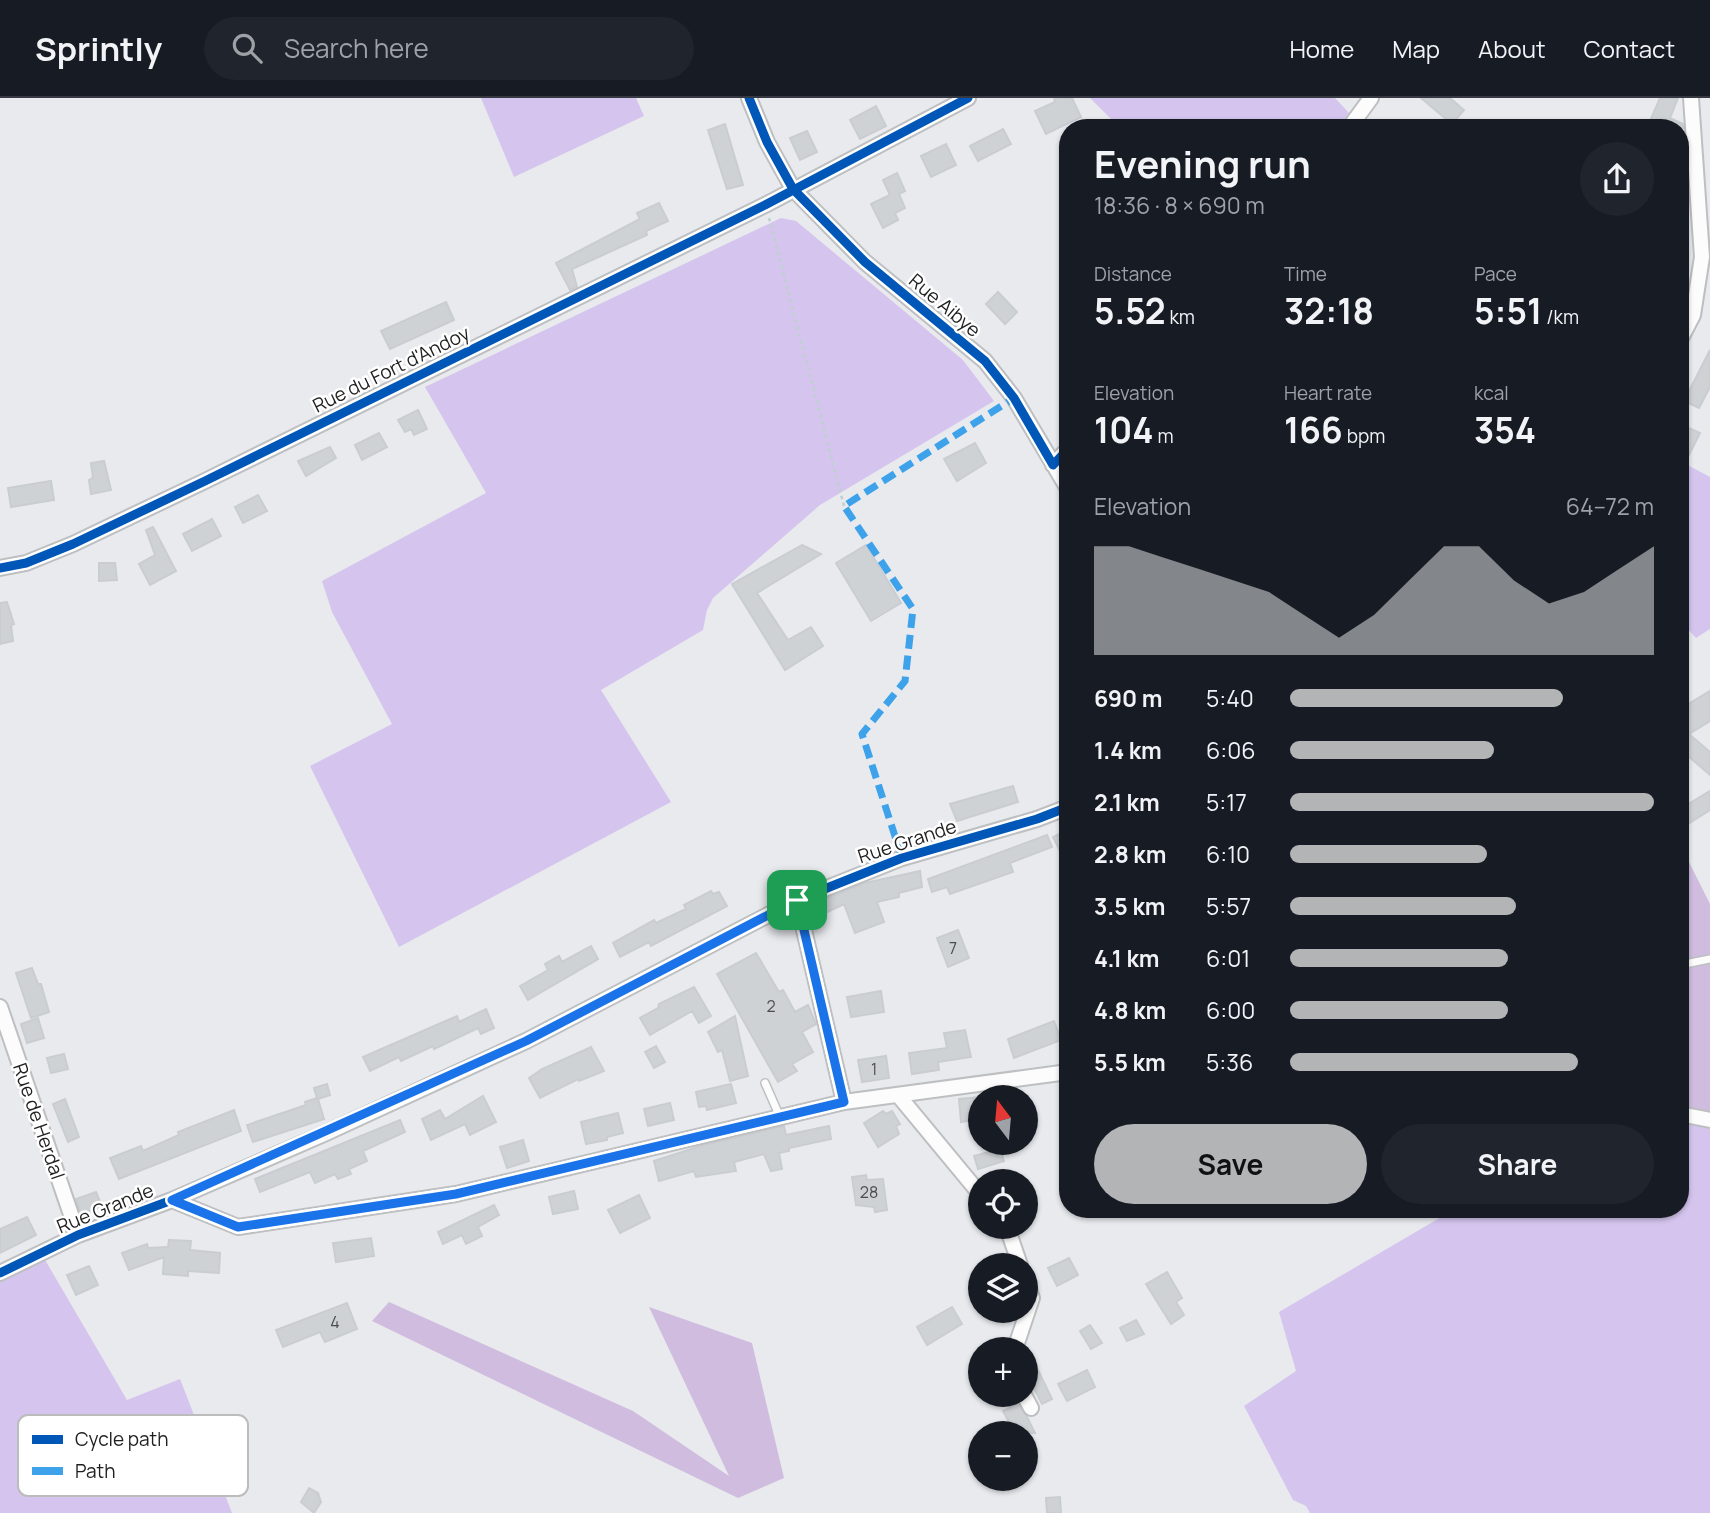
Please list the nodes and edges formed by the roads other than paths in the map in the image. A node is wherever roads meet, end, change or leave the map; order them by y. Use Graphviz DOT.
graph roads {
  1 [pos="749,98"];
  2 [pos="968,98"];
  3 [pos="1371,98"];
  4 [pos="1690,98"];
  5 [pos="1356,119"];
  6 [pos="793,189"];
  7 [pos="1689,323"];
  8 [pos="1059,459"];
  9 [pos="1053,465"];
  10 [pos="1059,475"];
  11 [pos="0,568"];
  12 [pos="1059,810"];
  13 [pos="797,900"];
  14 [pos="1710,959"];
  15 [pos="1689,963"];
  16 [pos="0,1007"];
  17 [pos="1059,1073"];
  18 [pos="765,1083"];
  19 [pos="898,1095"];
  20 [pos="844,1102"];
  21 [pos="1689,1116"];
  22 [pos="780,1117"];
  23 [pos="1710,1120"];
  24 [pos="968,1180"];
  25 [pos="172,1200"];
  26 [pos="78,1235"];
  27 [pos="0,1273"];
  1 -- 6 [label="street, Rue Aibye"];
  2 -- 6 [label="street, Rue du Fort d'Andoy"];
  3 -- 5 [label="street"];
  4 -- 7 [label="street"];
  6 -- 9 [label="street, Rue Aibye"];
  6 -- 11 [label="street, Rue du Fort d'Andoy"];
  8 -- 9 [label="street"];
  9 -- 10 [label="street, Rue Aibye"];
  12 -- 13 [label="street, Rue Grande"];
  13 -- 20 [label="street"];
  13 -- 25 [label="street, Rue Grande"];
  14 -- 15 [label="lane"];
  16 -- 26 [label="street, Rue de Herdal"];
  17 -- 19 [label="street"];
  18 -- 22 [label="lane"];
  19 -- 20 [label="street"];
  19 -- 24 [label="street"];
  20 -- 22 [label="street"];
  21 -- 23 [label="street"];
  22 -- 25 [label="street"];
  25 -- 26 [label="street, Rue Grande"];
  26 -- 27 [label="street, Rue Grande"];
}
